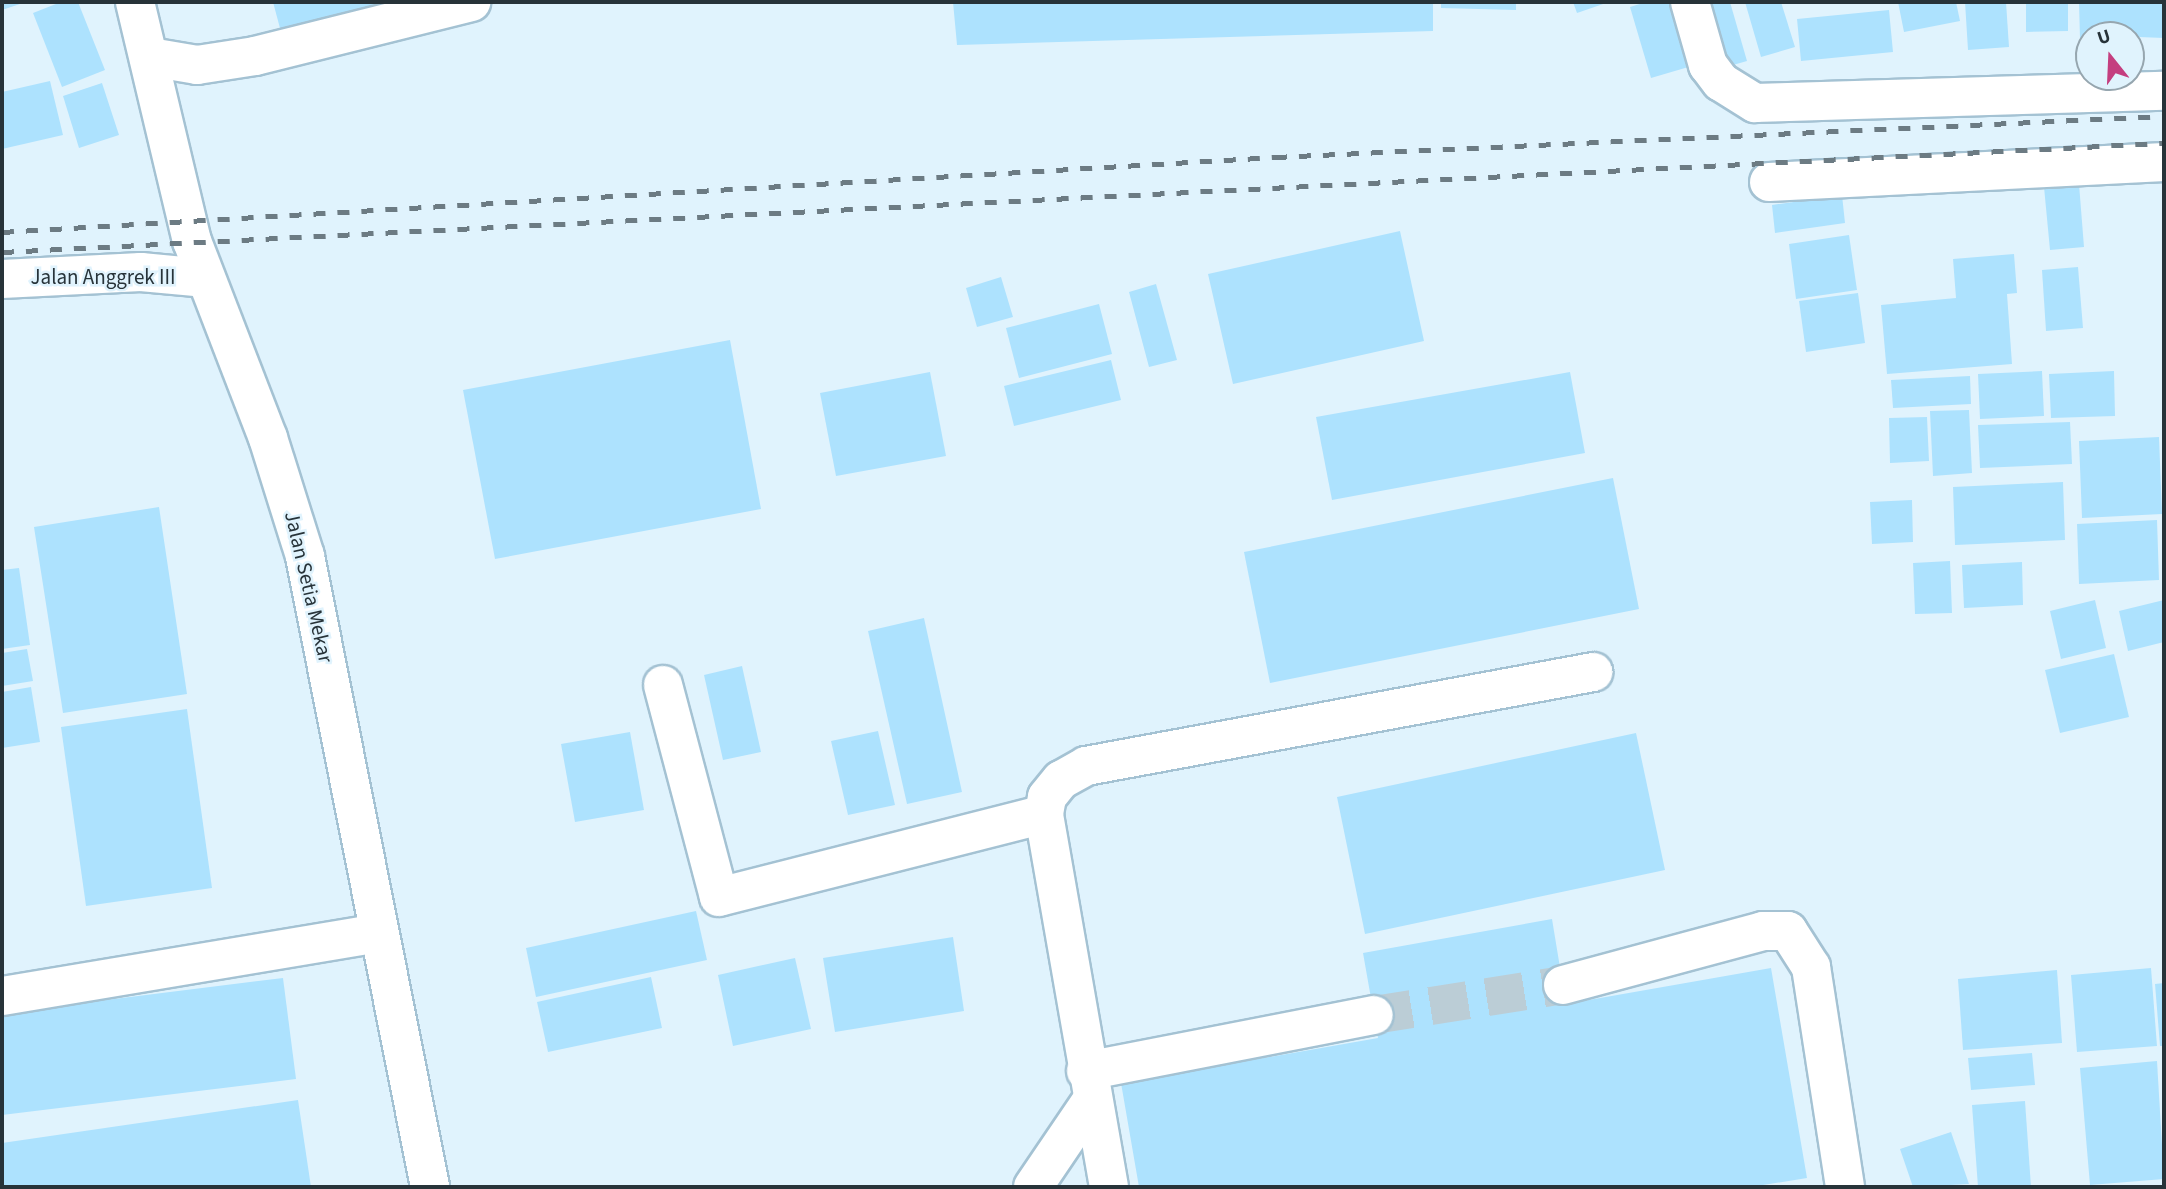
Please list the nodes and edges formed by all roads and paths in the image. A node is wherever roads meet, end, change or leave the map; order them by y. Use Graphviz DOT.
graph roads {
  1 [pos="135,2"];
  2 [pos="471,2"];
  3 [pos="1690,2"];
  4 [pos="150,57"];
  5 [pos="2164,92"];
  6 [pos="2164,162"];
  7 [pos="1769,182"];
  8 [pos="204,278"];
  9 [pos="2,279"];
  10 [pos="1593,673"];
  11 [pos="663,685"];
  12 [pos="1044,814"];
  13 [pos="377,933"];
  14 [pos="1563,985"];
  15 [pos="2,996"];
  16 [pos="1374,1015"];
  17 [pos="1089,1085"];
  18 [pos="430,1187"];
  19 [pos="1033,1187"];
  20 [pos="1109,1187"];
  21 [pos="1845,1187"];
  1 -- 4 [label="street, Jalan Setia Mekar"];
  2 -- 4 [label="street"];
  3 -- 5 [label="street"];
  4 -- 8 [label="street, Jalan Setia Mekar"];
  6 -- 7 [label="street"];
  8 -- 9 [label="street, Jalan Anggrek III"];
  8 -- 13 [label="street, Jalan Setia Mekar"];
  10 -- 12 [label="street"];
  11 -- 12 [label="street"];
  12 -- 17 [label="street"];
  13 -- 15 [label="street"];
  13 -- 18 [label="street, Jalan Setia Mekar"];
  14 -- 21 [label="street"];
  16 -- 17 [label="street"];
  17 -- 19 [label="street"];
  17 -- 20 [label="street"];
}
